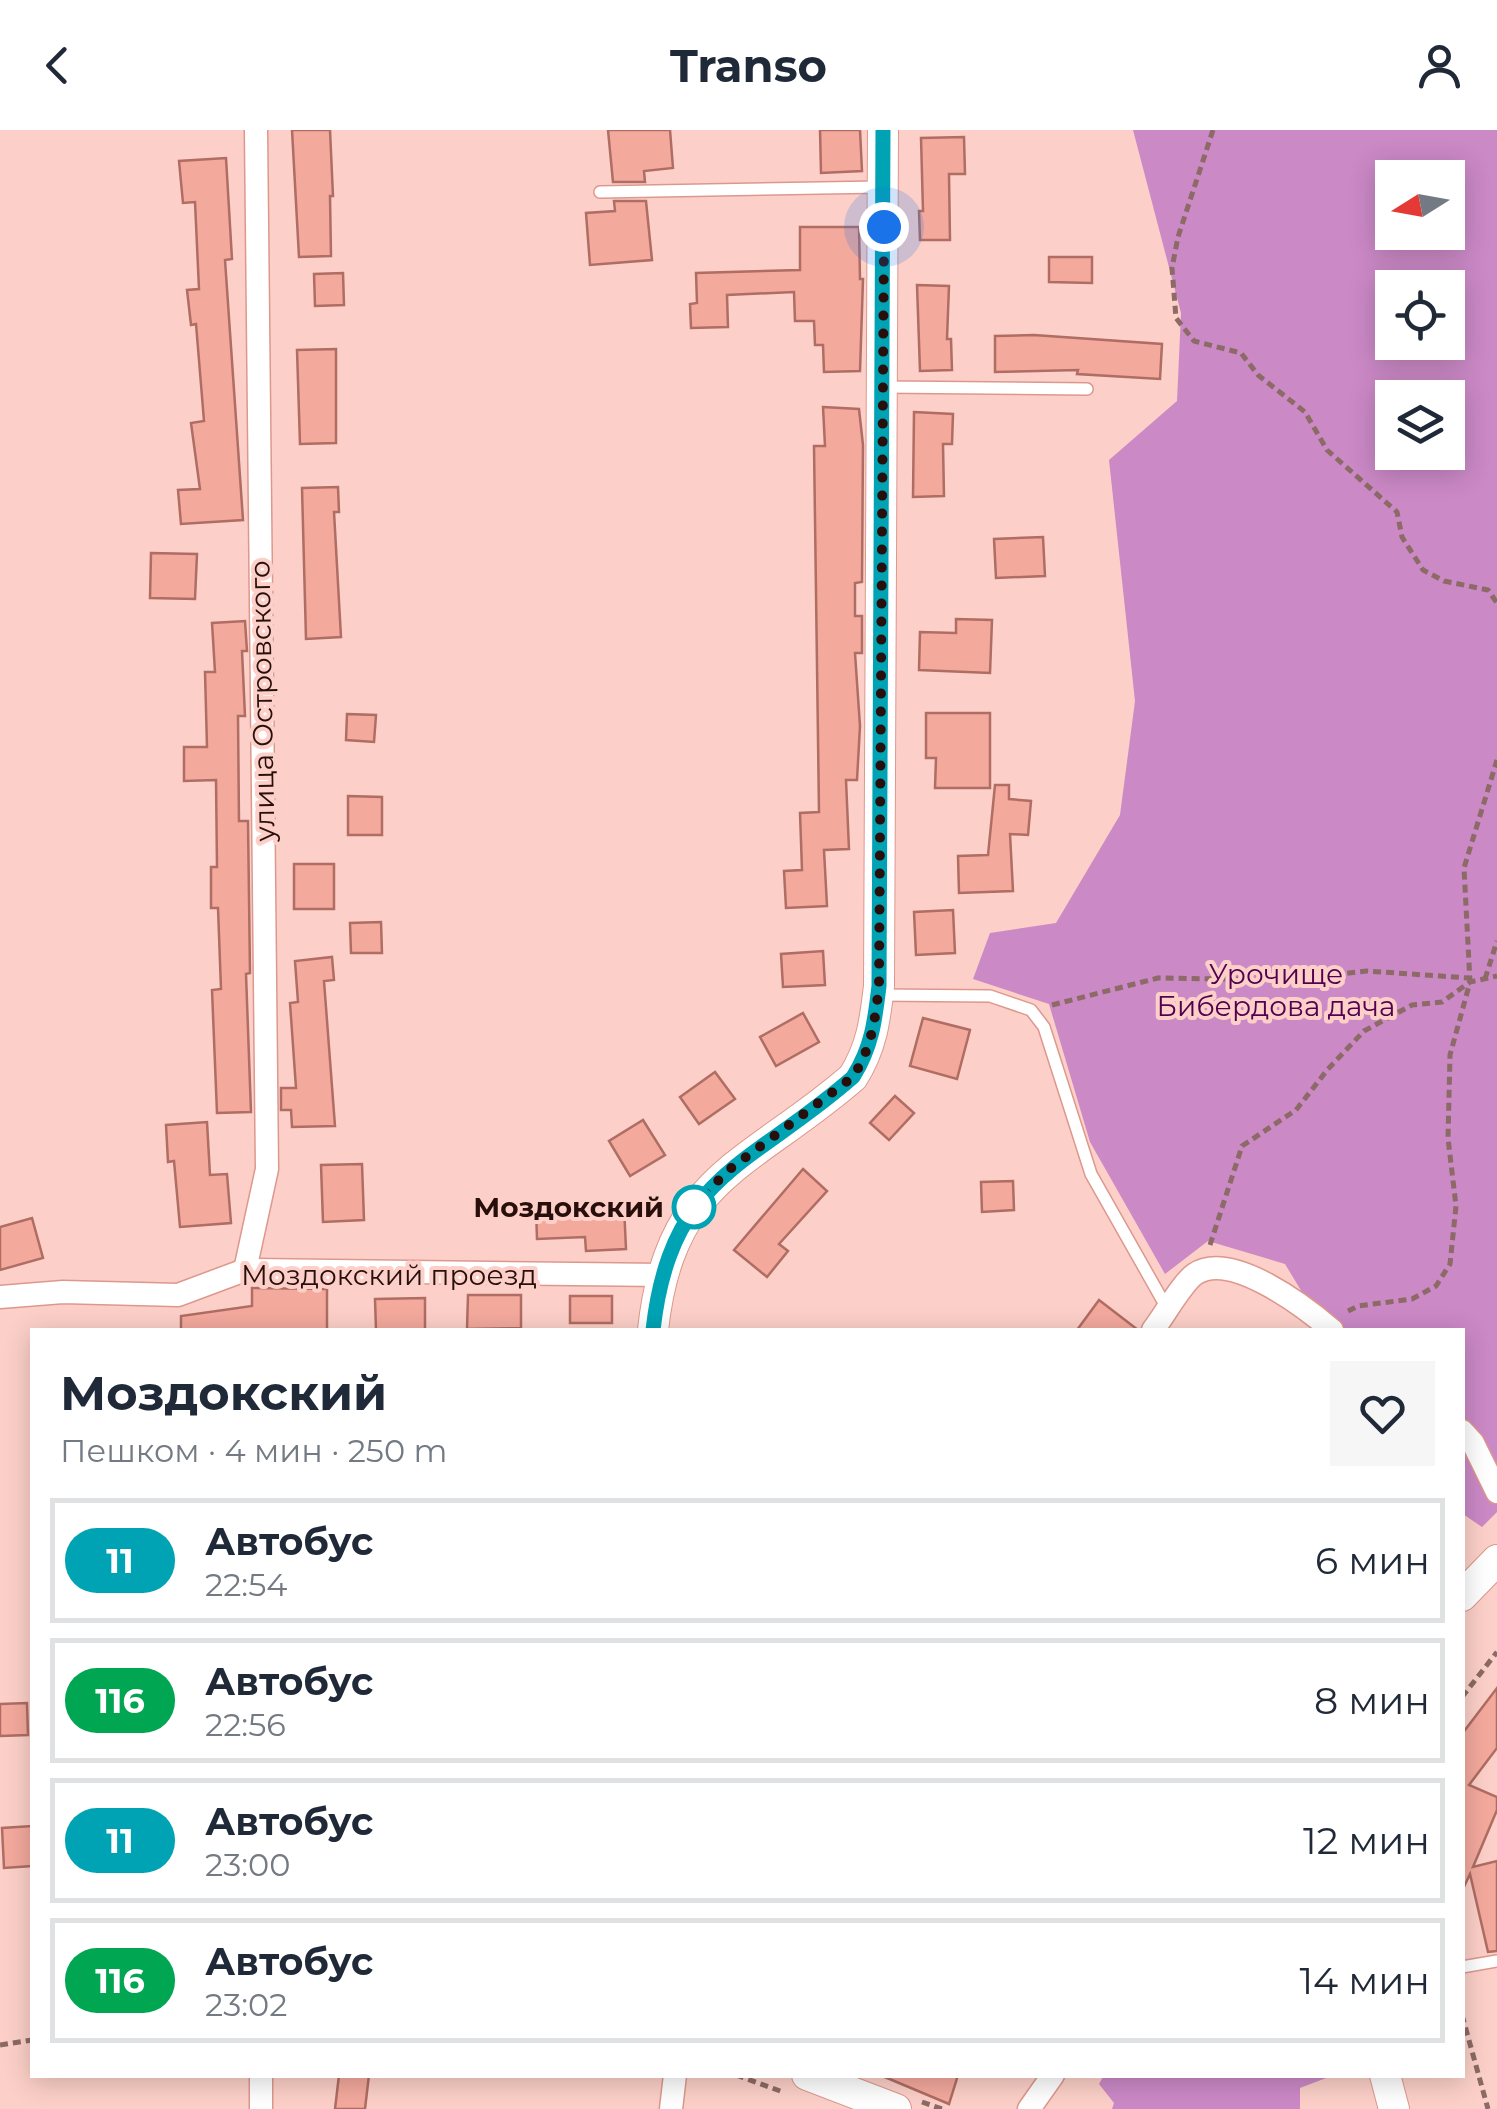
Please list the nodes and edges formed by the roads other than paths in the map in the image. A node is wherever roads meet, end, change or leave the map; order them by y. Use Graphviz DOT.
graph roads {
  1 [pos="256,130"];
  2 [pos="883,130"];
  3 [pos="884,187"];
  4 [pos="600,192"];
  5 [pos="883,387"];
  6 [pos="1086,389"];
  7 [pos="878,995"];
  8 [pos="245,1270"];
  9 [pos="662,1275"];
  10 [pos="0,1297"];
  11 [pos="1168,1310"];
  12 [pos="1335,1324"];
  13 [pos="653,1328"];
  14 [pos="1155,1328"];
  15 [pos="1465,1435"];
  16 [pos="1497,1492"];
  17 [pos="1497,1560"];
  18 [pos="1465,1593"];
  19 [pos="1497,1960"];
  20 [pos="1465,1966"];
  21 [pos="262,2078"];
  22 [pos="675,2078"];
  23 [pos="815,2078"];
  24 [pos="1051,2078"];
  25 [pos="1387,2078"];
  26 [pos="261,2109"];
  27 [pos="671,2109"];
  28 [pos="896,2109"];
  29 [pos="1029,2109"];
  30 [pos="1394,2109"];
  1 -- 8 [label="street, улица Островского"];
  2 -- 3 [label="street"];
  3 -- 4 [label="lane"];
  3 -- 5 [label="street"];
  5 -- 6 [label="lane"];
  5 -- 7 [label="street"];
  7 -- 9 [label="street"];
  7 -- 11 [label="lane"];
  8 -- 9 [label="street, Моздокский проезд"];
  8 -- 10 [label="street, Моздокский проезд"];
  9 -- 13 [label="street"];
  11 -- 12 [label="street"];
  11 -- 14 [label="street"];
  15 -- 16 [label="street"];
  17 -- 18 [label="street"];
  19 -- 20 [label="lane"];
  21 -- 26 [label="street"];
  22 -- 27 [label="street"];
  23 -- 28 [label="street"];
  24 -- 29 [label="street"];
  25 -- 30 [label="street"];
}
